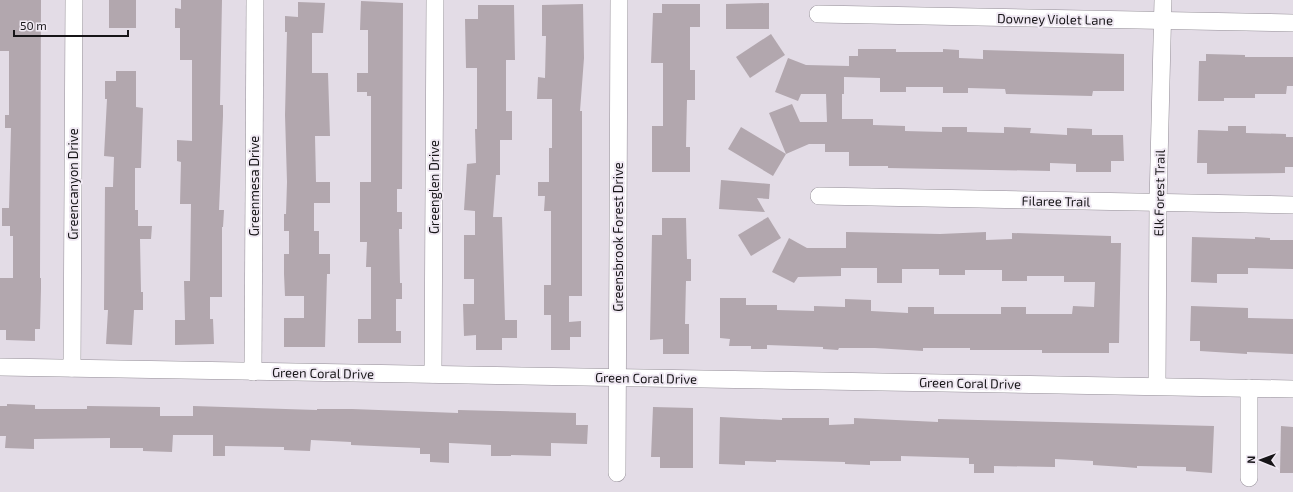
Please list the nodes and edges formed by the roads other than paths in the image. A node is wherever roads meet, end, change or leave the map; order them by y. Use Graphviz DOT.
graph roads {
  1 [pos="74,0"];
  2 [pos="255,0"];
  3 [pos="435,0"];
  4 [pos="619,0"];
  5 [pos="1163,0"];
  6 [pos="818,14"];
  7 [pos="1163,21"];
  8 [pos="1293,23"];
  9 [pos="819,196"];
  10 [pos="1158,203"];
  11 [pos="1293,204"];
  12 [pos="0,367"];
  13 [pos="72,368"];
  14 [pos="253,372"];
  15 [pos="433,374"];
  16 [pos="618,377"];
  17 [pos="1157,386"];
  18 [pos="1249,388"];
  19 [pos="1293,389"];
  20 [pos="617,473"];
  21 [pos="1249,478"];
  1 -- 13 [label="street, Greencanyon Drive"];
  2 -- 14 [label="street, Greenmesa Drive"];
  3 -- 15 [label="street, Greenglen Drive"];
  4 -- 16 [label="street, Greensbrook Forest Drive"];
  5 -- 7 [label="street, Elk Forest Trail"];
  6 -- 7 [label="street, Downey Violet Lane"];
  7 -- 8 [label="street, Downey Violet Lane"];
  7 -- 10 [label="street, Elk Forest Trail"];
  9 -- 10 [label="street, Filaree Trail"];
  10 -- 11 [label="street, Filaree Trail"];
  10 -- 17 [label="street, Elk Forest Trail"];
  12 -- 13 [label="street, Green Coral Drive"];
  13 -- 14 [label="street, Green Coral Drive"];
  14 -- 15 [label="street, Green Coral Drive"];
  15 -- 16 [label="street, Green Coral Drive"];
  16 -- 17 [label="street, Green Coral Drive"];
  16 -- 20 [label="street, Greensbrook Forest Drive"];
  17 -- 18 [label="street, Green Coral Drive"];
  18 -- 19 [label="street, Green Coral Drive"];
  18 -- 21 [label="street"];
}
